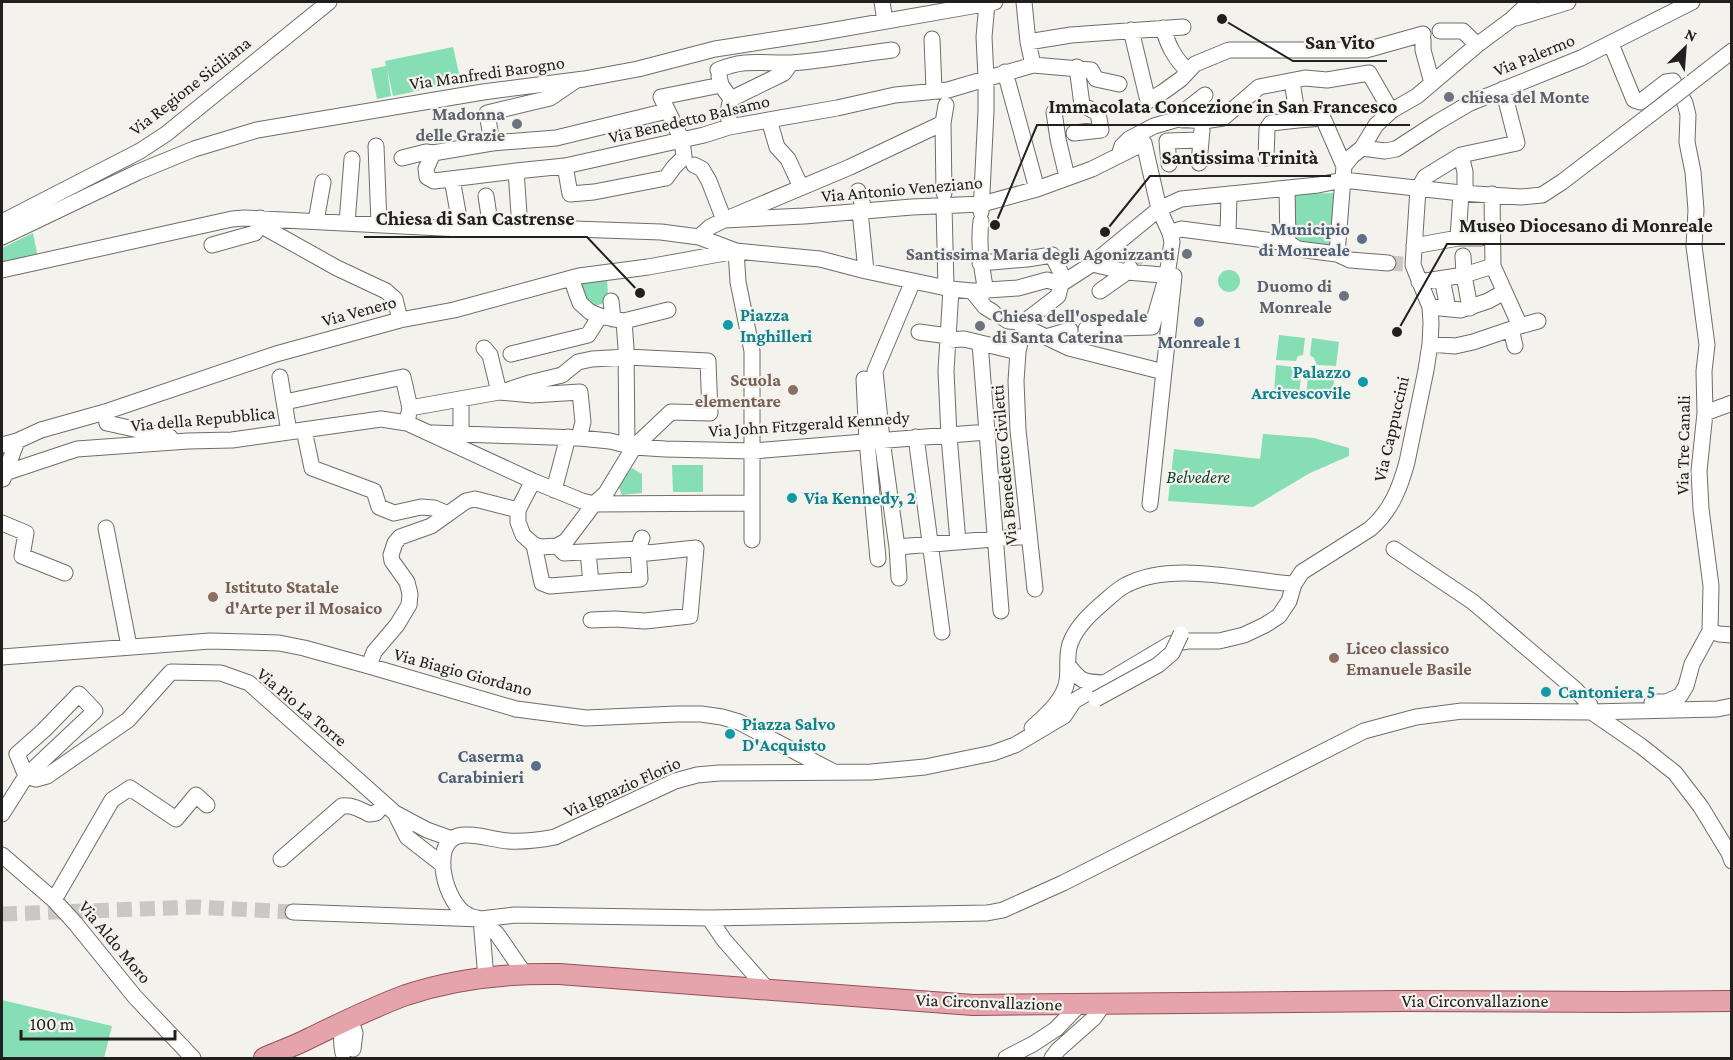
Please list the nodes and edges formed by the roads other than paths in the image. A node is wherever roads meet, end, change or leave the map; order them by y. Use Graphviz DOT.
graph roads {
  1 [pos="329,2"];
  2 [pos="882,2"];
  3 [pos="991,2"];
  4 [pos="1024,2"];
  5 [pos="1530,2"];
  6 [pos="1568,2"];
  7 [pos="1692,2"];
  8 [pos="931,7"];
  9 [pos="1512,19"];
  10 [pos="885,21"];
  11 [pos="1183,27"];
  12 [pos="1163,28"];
  13 [pos="1131,30"];
  14 [pos="1440,31"];
  15 [pos="932,39"];
  16 [pos="1028,42"];
  17 [pos="1611,44"];
  18 [pos="1477,45"];
  19 [pos="715,49"];
  20 [pos="892,50"];
  21 [pos="1731,51"];
  22 [pos="791,63"];
  23 [pos="1033,65"];
  24 [pos="1077,67"];
  25 [pos="1188,71"];
  26 [pos="1005,72"];
  27 [pos="986,77"];
  28 [pos="577,80"];
  29 [pos="1292,81"];
  30 [pos="1432,83"];
  31 [pos="1119,84"];
  32 [pos="725,87"];
  33 [pos="1503,89"];
  34 [pos="1682,89"];
  35 [pos="934,90"];
  36 [pos="1204,95"];
  37 [pos="946,105"];
  38 [pos="667,111"];
  39 [pos="1391,111"];
  40 [pos="1054,112"];
  41 [pos="769,120"];
  42 [pos="1182,120"];
  43 [pos="1298,120"];
  44 [pos="1204,121"];
  45 [pos="943,123"];
  46 [pos="729,127"];
  47 [pos="1074,133"];
  48 [pos="682,140"];
  49 [pos="1201,140"];
  50 [pos="492,143"];
  51 [pos="376,146"];
  52 [pos="1362,148"];
  53 [pos="433,153"];
  54 [pos="1461,155"];
  55 [pos="1119,156"];
  56 [pos="402,158"];
  57 [pos="1266,158"];
  58 [pos="352,159"];
  59 [pos="689,161"];
  60 [pos="1199,163"];
  61 [pos="1169,164"];
  62 [pos="565,166"];
  63 [pos="516,171"];
  64 [pos="1343,173"];
  65 [pos="1067,177"];
  66 [pos="452,179"];
  67 [pos="323,182"];
  68 [pos="801,187"];
  69 [pos="1037,189"];
  70 [pos="1287,189"];
  71 [pos="1418,189"];
  72 [pos="858,191"];
  73 [pos="1463,193"];
  74 [pos="1228,194"];
  75 [pos="1492,194"];
  76 [pos="486,196"];
  77 [pos="944,199"];
  78 [pos="1159,209"];
  79 [pos="862,211"];
  80 [pos="981,213"];
  81 [pos="724,220"];
  82 [pos="316,221"];
  83 [pos="2,222"];
  84 [pos="260,222"];
  85 [pos="347,223"];
  86 [pos="379,224"];
  87 [pos="520,228"];
  88 [pos="461,229"];
  89 [pos="491,229"];
  90 [pos="1170,233"];
  91 [pos="1228,235"];
  92 [pos="2,237"];
  93 [pos="699,237"];
  94 [pos="1458,238"];
  95 [pos="1487,238"];
  96 [pos="1288,243"];
  97 [pos="212,245"];
  98 [pos="1414,246"];
  99 [pos="736,250"];
  100 [pos="1337,254"];
  101 [pos="1463,256"];
  102 [pos="701,257"];
  103 [pos="980,263"];
  104 [pos="1388,263"];
  105 [pos="1092,264"];
  106 [pos="1492,266"];
  107 [pos="1130,268"];
  108 [pos="2,270"];
  109 [pos="866,271"];
  110 [pos="1464,275"];
  111 [pos="1171,276"];
  112 [pos="571,278"];
  113 [pos="1442,279"];
  114 [pos="913,280"];
  115 [pos="1419,282"];
  116 [pos="1063,283"];
  117 [pos="948,288"];
  118 [pos="979,291"];
  119 [pos="1100,291"];
  120 [pos="1504,292"];
  121 [pos="611,301"];
  122 [pos="1431,307"];
  123 [pos="1448,308"];
  124 [pos="1470,308"];
  125 [pos="668,310"];
  126 [pos="612,319"];
  127 [pos="400,320"];
  128 [pos="1538,321"];
  129 [pos="1023,324"];
  130 [pos="1516,327"];
  131 [pos="1086,329"];
  132 [pos="1070,330"];
  133 [pos="920,332"];
  134 [pos="1046,337"];
  135 [pos="948,338"];
  136 [pos="980,343"];
  137 [pos="1430,344"];
  138 [pos="1515,346"];
  139 [pos="484,348"];
  140 [pos="1018,352"];
  141 [pos="511,354"];
  142 [pos="627,357"];
  143 [pos="1156,370"];
  144 [pos="280,377"];
  145 [pos="864,379"];
  146 [pos="502,391"];
  147 [pos="461,400"];
  148 [pos="285,402"];
  149 [pos="1731,403"];
  150 [pos="105,412"];
  151 [pos="1705,413"];
  152 [pos="408,415"];
  153 [pos="296,431"];
  154 [pos="987,432"];
  155 [pos="427,433"];
  156 [pos="461,433"];
  157 [pos="949,435"];
  158 [pos="916,437"];
  159 [pos="574,438"];
  160 [pos="188,441"];
  161 [pos="874,441"];
  162 [pos="9,443"];
  163 [pos="630,446"];
  164 [pos="753,451"];
  165 [pos="3,477"];
  166 [pos="533,481"];
  167 [pos="554,490"];
  168 [pos="752,502"];
  169 [pos="594,504"];
  170 [pos="1150,504"];
  171 [pos="518,510"];
  172 [pos="448,514"];
  173 [pos="2,523"];
  174 [pos="106,528"];
  175 [pos="1029,536"];
  176 [pos="995,539"];
  177 [pos="752,540"];
  178 [pos="958,542"];
  179 [pos="640,544"];
  180 [pos="931,544"];
  181 [pos="534,545"];
  182 [pos="557,546"];
  183 [pos="897,547"];
  184 [pos="1394,549"];
  185 [pos="588,552"];
  186 [pos="878,560"];
  187 [pos="65,573"];
  188 [pos="899,578"];
  189 [pos="591,583"];
  190 [pos="1294,584"];
  191 [pos="1035,589"];
  192 [pos="1001,611"];
  193 [pos="591,620"];
  194 [pos="1710,631"];
  195 [pos="942,632"];
  196 [pos="1181,634"];
  197 [pos="1731,635"];
  198 [pos="129,646"];
  199 [pos="2,657"];
  200 [pos="1068,665"];
  201 [pos="369,666"];
  202 [pos="1105,683"];
  203 [pos="1731,706"];
  204 [pos="1590,708"];
  205 [pos="1064,716"];
  206 [pos="44,730"];
  207 [pos="60,744"];
  208 [pos="783,745"];
  209 [pos="1015,745"];
  210 [pos="834,772"];
  211 [pos="789,773"];
  212 [pos="26,776"];
  213 [pos="207,804"];
  214 [pos="389,808"];
  215 [pos="2,814"];
  216 [pos="452,839"];
  217 [pos="2,855"];
  218 [pos="1731,856"];
  219 [pos="281,859"];
  220 [pos="443,865"];
  221 [pos="54,900"];
  222 [pos="293,912"];
  223 [pos="709,918"];
  224 [pos="481,919"];
  225 [pos="524,973"];
  226 [pos="486,978"];
  227 [pos="768,990"];
  228 [pos="1731,1000"];
  229 [pos="1046,1005"];
  230 [pos="1079,1005"];
  231 [pos="1103,1005"];
  232 [pos="377,1007"];
  233 [pos="350,1018"];
  234 [pos="1056,1029"];
  235 [pos="308,1040"];
  236 [pos="1055,1054"];
  237 [pos="348,1055"];
  238 [pos="193,1059"];
  239 [pos="264,1059"];
  240 [pos="1006,1059"];
  241 [pos="1071,1059"];
  1 -- 83 [label="street, Via Regione Siciliana"];
  2 -- 10 [label="street"];
  3 -- 8 [label="street, Via Manfredi Barogno"];
  3 -- 27 [label="street"];
  4 -- 16 [label="street"];
  5 -- 9 [label="street"];
  6 -- 9 [label="street"];
  7 -- 17 [label="street, Via Palermo"];
  8 -- 10 [label="street, Via Manfredi Barogno"];
  9 -- 18 [label="street"];
  10 -- 19 [label="street, Via Manfredi Barogno"];
  11 -- 12 [label="street"];
  12 -- 13 [label="street"];
  12 -- 25 [label="street"];
  13 -- 16 [label="street"];
  13 -- 25 [label="street"];
  14 -- 18 [label="street"];
  15 -- 35 [label="street"];
  16 -- 23 [label="street"];
  17 -- 33 [label="street, Via Palermo"];
  17 -- 34 [label="street"];
  18 -- 30 [label="street"];
  19 -- 28 [label="street, Via Manfredi Barogno"];
  19 -- 32 [label="street"];
  20 -- 22 [label="street"];
  21 -- 34 [label="street"];
  22 -- 32 [label="street"];
  22 -- 32 [label="street"];
  23 -- 24 [label="street, Via Benedetto Balsamo"];
  23 -- 26 [label="street, Via Benedetto Balsamo"];
  24 -- 31 [label="street"];
  24 -- 47 [label="street"];
  25 -- 30 [label="street"];
  26 -- 27 [label="street, Via Benedetto Balsamo"];
  26 -- 69 [label="street"];
  27 -- 35 [label="street, Via Benedetto Balsamo"];
  27 -- 80 [label="street"];
  28 -- 50 [label="street"];
  28 -- 92 [label="street, Via Manfredi Barogno"];
  29 -- 39 [label="street"];
  29 -- 43 [label="street"];
  29 -- 44 [label="street"];
  30 -- 39 [label="street"];
  32 -- 38 [label="street"];
  32 -- 46 [label="street"];
  33 -- 52 [label="street, Via Palermo"];
  33 -- 54 [label="street"];
  34 -- 75 [label="street, bridge"];
  34 -- 151 [label="street, Via Tre Canali"];
  35 -- 41 [label="street, Via Benedetto Balsamo"];
  36 -- 42 [label="street"];
  37 -- 45 [label="street"];
  38 -- 48 [label="street"];
  38 -- 50 [label="street"];
  39 -- 52 [label="street"];
  40 -- 65 [label="street"];
  41 -- 46 [label="street, Via Benedetto Balsamo"];
  41 -- 68 [label="street"];
  42 -- 44 [label="street"];
  42 -- 55 [label="street"];
  43 -- 57 [label="street"];
  43 -- 64 [label="street"];
  44 -- 49 [label="street"];
  45 -- 68 [label="street"];
  45 -- 77 [label="street"];
  46 -- 48 [label="street, Via Benedetto Balsamo"];
  48 -- 59 [label="street"];
  48 -- 62 [label="street, Via Benedetto Balsamo"];
  49 -- 60 [label="street"];
  49 -- 61 [label="street"];
  50 -- 53 [label="street"];
  51 -- 86 [label="street"];
  52 -- 64 [label="street"];
  53 -- 56 [label="street"];
  53 -- 66 [label="street, Via Benedetto Balsamo"];
  54 -- 71 [label="street"];
  54 -- 73 [label="street"];
  55 -- 65 [label="street, Via Antonio Veneziano"];
  55 -- 78 [label="street, Via Antonio Veneziano"];
  58 -- 85 [label="street"];
  59 -- 62 [label="street"];
  59 -- 81 [label="street"];
  62 -- 63 [label="street, Via Benedetto Balsamo"];
  63 -- 66 [label="street, Via Benedetto Balsamo"];
  63 -- 87 [label="street"];
  64 -- 70 [label="street"];
  64 -- 71 [label="street"];
  64 -- 100 [label="street"];
  65 -- 69 [label="street, Via Antonio Veneziano"];
  66 -- 88 [label="street"];
  67 -- 82 [label="street"];
  68 -- 81 [label="street"];
  69 -- 80 [label="street, Via Antonio Veneziano"];
  70 -- 74 [label="street"];
  70 -- 96 [label="street"];
  71 -- 73 [label="street"];
  71 -- 98 [label="street"];
  72 -- 79 [label="street"];
  73 -- 75 [label="street"];
  73 -- 94 [label="street"];
  74 -- 78 [label="street"];
  74 -- 91 [label="street"];
  75 -- 95 [label="street"];
  76 -- 89 [label="street"];
  77 -- 79 [label="street, Via Antonio Veneziano"];
  77 -- 80 [label="street, Via Antonio Veneziano"];
  77 -- 117 [label="street"];
  78 -- 90 [label="street"];
  78 -- 105 [label="street"];
  79 -- 81 [label="street, Via Antonio Veneziano"];
  79 -- 109 [label="street"];
  80 -- 103 [label="street"];
  81 -- 93 [label="street"];
  82 -- 84 [label="street"];
  82 -- 85 [label="street"];
  84 -- 97 [label="street"];
  84 -- 108 [label="street"];
  84 -- 127 [label="street"];
  85 -- 86 [label="street"];
  86 -- 88 [label="street"];
  87 -- 89 [label="street"];
  87 -- 93 [label="street"];
  88 -- 89 [label="street"];
  90 -- 91 [label="street"];
  90 -- 111 [label="street"];
  91 -- 96 [label="street"];
  93 -- 99 [label="street"];
  93 -- 102 [label="street"];
  94 -- 95 [label="street"];
  94 -- 98 [label="street"];
  95 -- 106 [label="street"];
  96 -- 100 [label="street"];
  98 -- 115 [label="street"];
  99 -- 102 [label="street, Via Venero"];
  99 -- 109 [label="street"];
  99 -- 164 [label="street"];
  100 -- 104 [label="street"];
  101 -- 110 [label="street"];
  102 -- 112 [label="street, Via Venero"];
  103 -- 116 [label="street"];
  103 -- 118 [label="street"];
  105 -- 107 [label="street"];
  105 -- 116 [label="street"];
  106 -- 110 [label="street"];
  106 -- 120 [label="street"];
  107 -- 111 [label="street"];
  107 -- 119 [label="street"];
  109 -- 114 [label="street"];
  110 -- 113 [label="street"];
  110 -- 124 [label="street"];
  111 -- 131 [label="street"];
  111 -- 170 [label="street"];
  112 -- 126 [label="street"];
  112 -- 127 [label="street, Via Venero"];
  113 -- 115 [label="street"];
  113 -- 123 [label="street"];
  114 -- 117 [label="street"];
  114 -- 161 [label="street"];
  115 -- 122 [label="street"];
  116 -- 118 [label="street"];
  116 -- 129 [label="street"];
  117 -- 118 [label="street"];
  117 -- 135 [label="street"];
  118 -- 129 [label="street"];
  120 -- 124 [label="street"];
  120 -- 130 [label="street"];
  121 -- 126 [label="street"];
  122 -- 123 [label="street"];
  122 -- 137 [label="street, Via Cappuccini"];
  123 -- 124 [label="street"];
  125 -- 126 [label="street"];
  126 -- 141 [label="street"];
  126 -- 142 [label="street"];
  127 -- 150 [label="street, Via Venero"];
  128 -- 130 [label="street"];
  129 -- 134 [label="street"];
  129 -- 140 [label="street, Via Benedetto Civiletti"];
  130 -- 137 [label="street"];
  130 -- 138 [label="street"];
  132 -- 134 [label="street"];
  133 -- 135 [label="street"];
  134 -- 143 [label="street"];
  135 -- 136 [label="street"];
  135 -- 157 [label="street"];
  136 -- 140 [label="street"];
  136 -- 154 [label="street"];
  137 -- 190 [label="street, Via Cappuccini"];
  139 -- 146 [label="street"];
  140 -- 175 [label="street, Via Benedetto Civiletti"];
  142 -- 146 [label="street, Via della Repubblica"];
  142 -- 163 [label="street"];
  142 -- 163 [label="street, Via della Repubblica"];
  144 -- 148 [label="street"];
  145 -- 161 [label="street"];
  146 -- 147 [label="street, Via della Repubblica"];
  146 -- 159 [label="street"];
  147 -- 152 [label="street, Via della Repubblica"];
  147 -- 156 [label="street"];
  148 -- 152 [label="street"];
  148 -- 153 [label="street"];
  149 -- 151 [label="street"];
  150 -- 160 [label="street"];
  150 -- 162 [label="street, Via Venero"];
  151 -- 194 [label="street, Via Tre Canali"];
  152 -- 153 [label="street, Via della Repubblica"];
  152 -- 155 [label="street"];
  153 -- 160 [label="street, Via della Repubblica"];
  153 -- 172 [label="street"];
  154 -- 157 [label="street, Via John Fitzgerald Kennedy"];
  154 -- 176 [label="street"];
  155 -- 156 [label="street, Via John Fitzgerald Kennedy"];
  155 -- 166 [label="street"];
  156 -- 159 [label="street, Via John Fitzgerald Kennedy"];
  157 -- 158 [label="street, Via John Fitzgerald Kennedy"];
  157 -- 178 [label="street"];
  158 -- 161 [label="street, Via John Fitzgerald Kennedy"];
  158 -- 180 [label="street"];
  159 -- 163 [label="street, Via John Fitzgerald Kennedy"];
  159 -- 167 [label="street"];
  160 -- 165 [label="street, Via della Repubblica"];
  161 -- 164 [label="street, Via John Fitzgerald Kennedy"];
  161 -- 183 [label="street"];
  161 -- 186 [label="street"];
  162 -- 165 [label="street"];
  163 -- 164 [label="street, Via John Fitzgerald Kennedy"];
  163 -- 169 [label="street"];
  164 -- 168 [label="street"];
  166 -- 167 [label="street"];
  166 -- 171 [label="street"];
  167 -- 169 [label="street"];
  168 -- 169 [label="street"];
  168 -- 177 [label="street"];
  169 -- 182 [label="street"];
  171 -- 172 [label="street"];
  171 -- 181 [label="street"];
  172 -- 201 [label="street"];
  173 -- 187 [label="street"];
  174 -- 198 [label="street"];
  175 -- 176 [label="street"];
  175 -- 191 [label="street, Via Benedetto Civiletti"];
  176 -- 178 [label="street"];
  176 -- 192 [label="street"];
  178 -- 180 [label="street"];
  179 -- 185 [label="street"];
  179 -- 189 [label="street"];
  179 -- 193 [label="street"];
  180 -- 183 [label="street"];
  180 -- 195 [label="street"];
  181 -- 182 [label="street"];
  181 -- 189 [label="street"];
  182 -- 185 [label="street"];
  183 -- 188 [label="street"];
  184 -- 204 [label="street"];
  185 -- 189 [label="street"];
  190 -- 200 [label="street, Via Ignazio Florio"];
  190 -- 202 [label="street, Via Ignazio Florio"];
  194 -- 197 [label="street"];
  194 -- 204 [label="street, Via Tre Canali"];
  196 -- 205 [label="street, bridge"];
  198 -- 199 [label="street, Via Biagio Giordano"];
  198 -- 201 [label="street, Via Biagio Giordano"];
  200 -- 202 [label="street"];
  200 -- 209 [label="street, Via Ignazio Florio"];
  201 -- 208 [label="street, Via Biagio Giordano"];
  202 -- 205 [label="street, Via Ignazio Florio"];
  203 -- 204 [label="street"];
  204 -- 218 [label="street"];
  204 -- 223 [label="street"];
  205 -- 209 [label="street, Via Ignazio Florio"];
  206 -- 207 [label="street"];
  206 -- 207 [label="street"];
  206 -- 212 [label="street"];
  207 -- 212 [label="street"];
  208 -- 210 [label="street, Via Biagio Giordano"];
  208 -- 211 [label="street"];
  209 -- 210 [label="street, Via Ignazio Florio"];
  210 -- 211 [label="street, Via Ignazio Florio"];
  211 -- 216 [label="street, Via Ignazio Florio"];
  212 -- 214 [label="street, Via Pio La Torre"];
  212 -- 215 [label="street"];
  213 -- 221 [label="street"];
  214 -- 216 [label="street"];
  214 -- 219 [label="street"];
  214 -- 220 [label="street"];
  216 -- 220 [label="street"];
  217 -- 221 [label="street, Via Aldo Moro"];
  220 -- 224 [label="street"];
  221 -- 238 [label="street, Via Aldo Moro"];
  222 -- 224 [label="street"];
  223 -- 224 [label="street"];
  223 -- 227 [label="street"];
  224 -- 225 [label="street"];
  224 -- 226 [label="street"];
  225 -- 226 [label="main road, Via Circonvallazione"];
  225 -- 227 [label="main road, Via Circonvallazione"];
  226 -- 232 [label="main road, Via Circonvallazione"];
  227 -- 229 [label="main road, Via Circonvallazione"];
  228 -- 231 [label="main road, Via Circonvallazione"];
  229 -- 230 [label="main road, Via Circonvallazione"];
  229 -- 234 [label="street"];
  230 -- 231 [label="main road, Via Circonvallazione"];
  230 -- 234 [label="street"];
  231 -- 236 [label="street"];
  232 -- 233 [label="main road, Via Circonvallazione"];
  232 -- 237 [label="street"];
  233 -- 235 [label="main road, Via Circonvallazione"];
  233 -- 237 [label="street"];
  234 -- 240 [label="street"];
  235 -- 237 [label="street"];
  235 -- 239 [label="main road, Via Circonvallazione"];
  236 -- 241 [label="street"];
}
